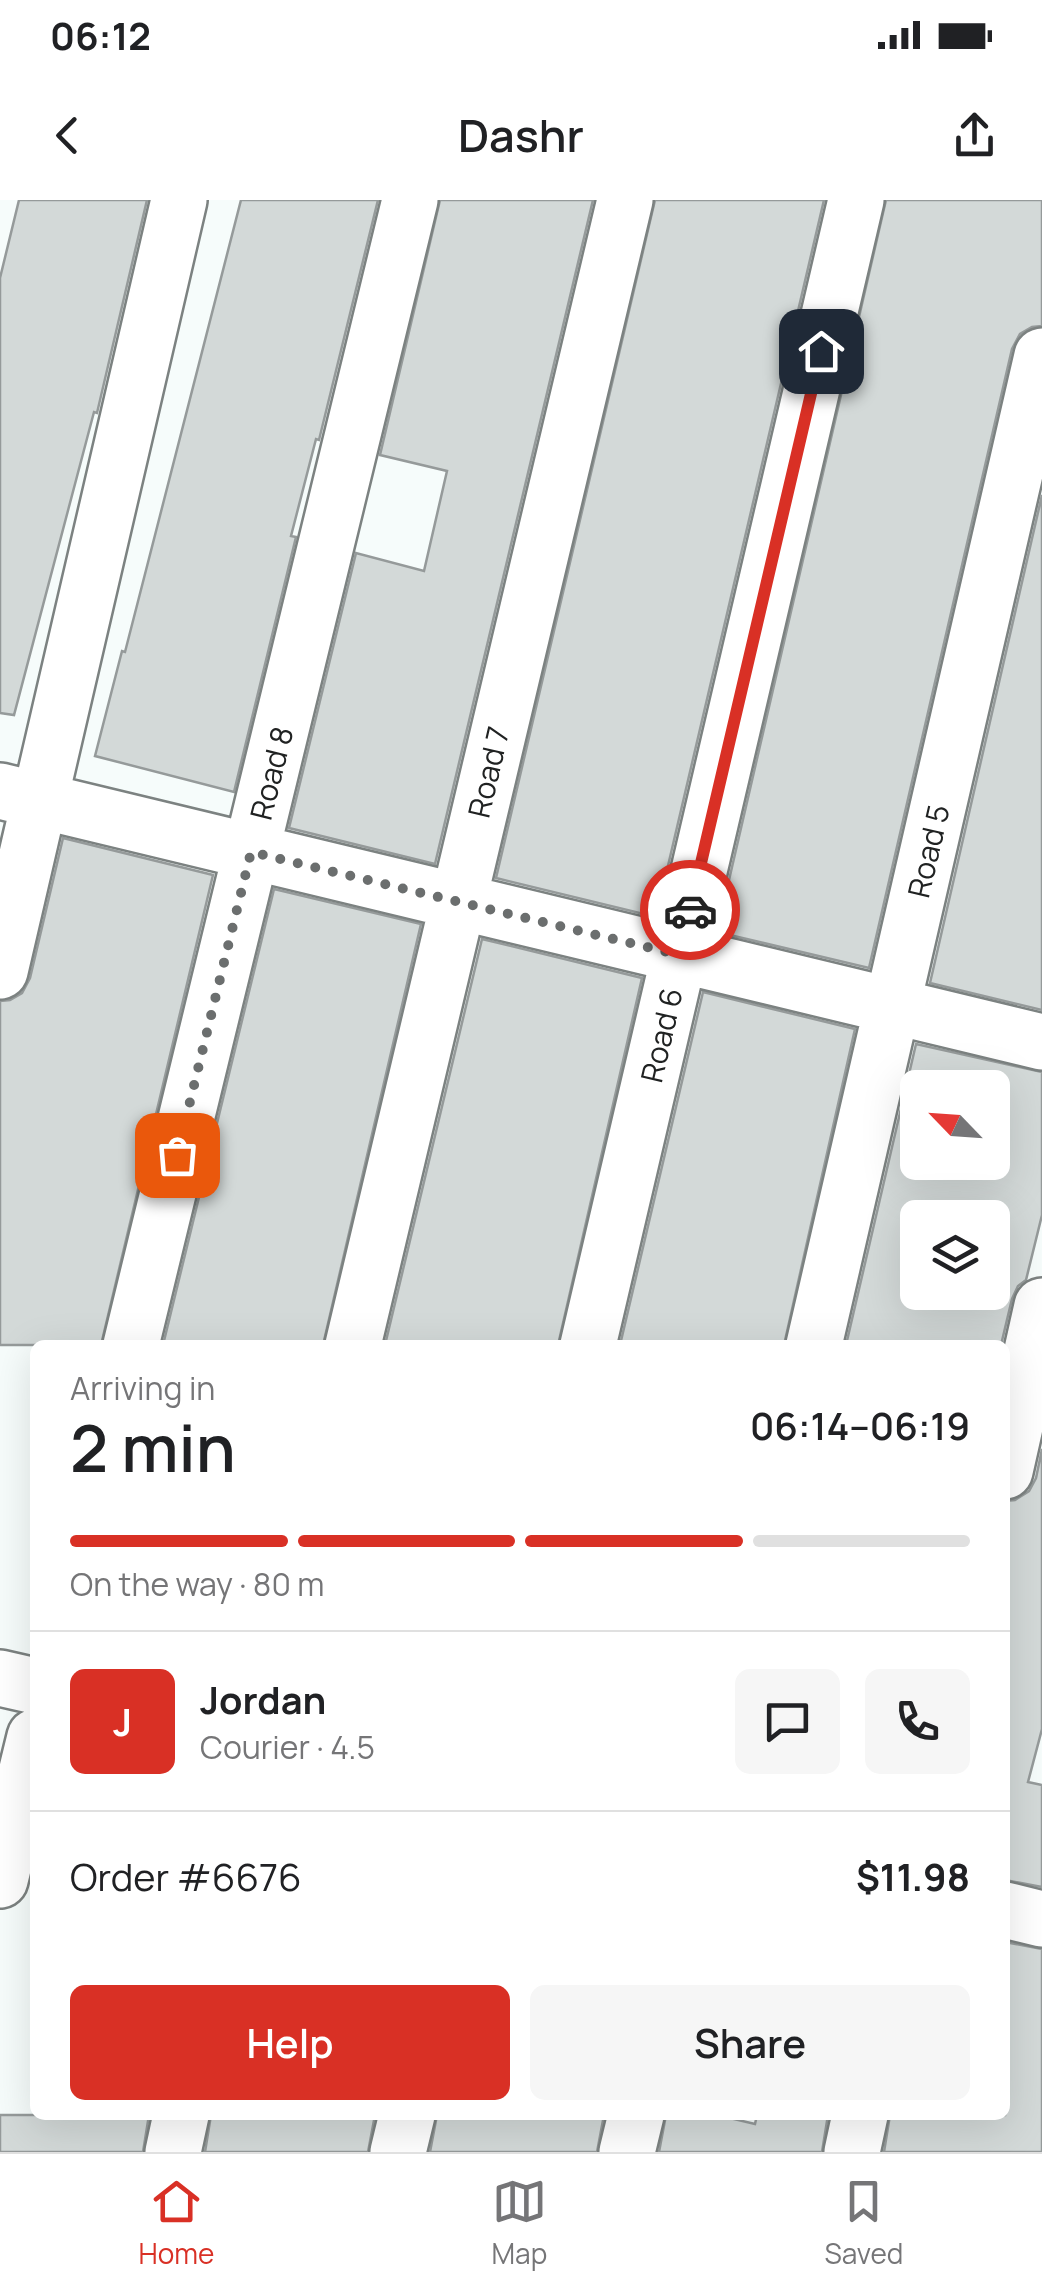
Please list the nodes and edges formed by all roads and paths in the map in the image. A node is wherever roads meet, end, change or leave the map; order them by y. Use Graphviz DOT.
graph roads {
  1 [pos="179,200"];
  2 [pos="410,200"];
  3 [pos="625,200"];
  4 [pos="856,200"];
  5 [pos="1042,356"];
  6 [pos="20,796"];
  7 [pos="251,852"];
  8 [pos="457,901"];
  9 [pos="680,955"];
  10 [pos="0,971"];
  11 [pos="892,1006"];
  12 [pos="1042,1042"];
  13 [pos="1042,1306"];
  14 [pos="132,1340"];
  15 [pos="355,1340"];
  16 [pos="589,1340"];
  17 [pos="815,1340"];
  18 [pos="1010,1449"];
  19 [pos="0,1678"];
  20 [pos="30,1685"];
  21 [pos="30,1757"];
  22 [pos="0,1880"];
  23 [pos="1010,1911"];
  24 [pos="1042,1918"];
  25 [pos="180,2120"];
  26 [pos="406,2120"];
  27 [pos="635,2120"];
  28 [pos="859,2120"];
  29 [pos="173,2152"];
  30 [pos="398,2152"];
  31 [pos="627,2152"];
  32 [pos="852,2152"];
  1 -- 6 [label="street"];
  2 -- 7 [label="street, Road 8"];
  3 -- 8 [label="street, Road 7"];
  4 -- 9 [label="street, Road 6"];
  5 -- 11 [label="street, Road 5"];
  6 -- 7 [label="street"];
  6 -- 10 [label="street"];
  7 -- 8 [label="street"];
  7 -- 14 [label="street, Road 8"];
  8 -- 9 [label="street"];
  8 -- 15 [label="street, Road 7"];
  9 -- 11 [label="street"];
  9 -- 16 [label="street, Road 6"];
  11 -- 12 [label="street"];
  11 -- 17 [label="street, Road 5"];
  13 -- 18 [label="street"];
  19 -- 20 [label="street"];
  21 -- 22 [label="street"];
  23 -- 24 [label="street"];
  25 -- 29 [label="street"];
  26 -- 30 [label="street"];
  27 -- 31 [label="street"];
  28 -- 32 [label="street"];
}
